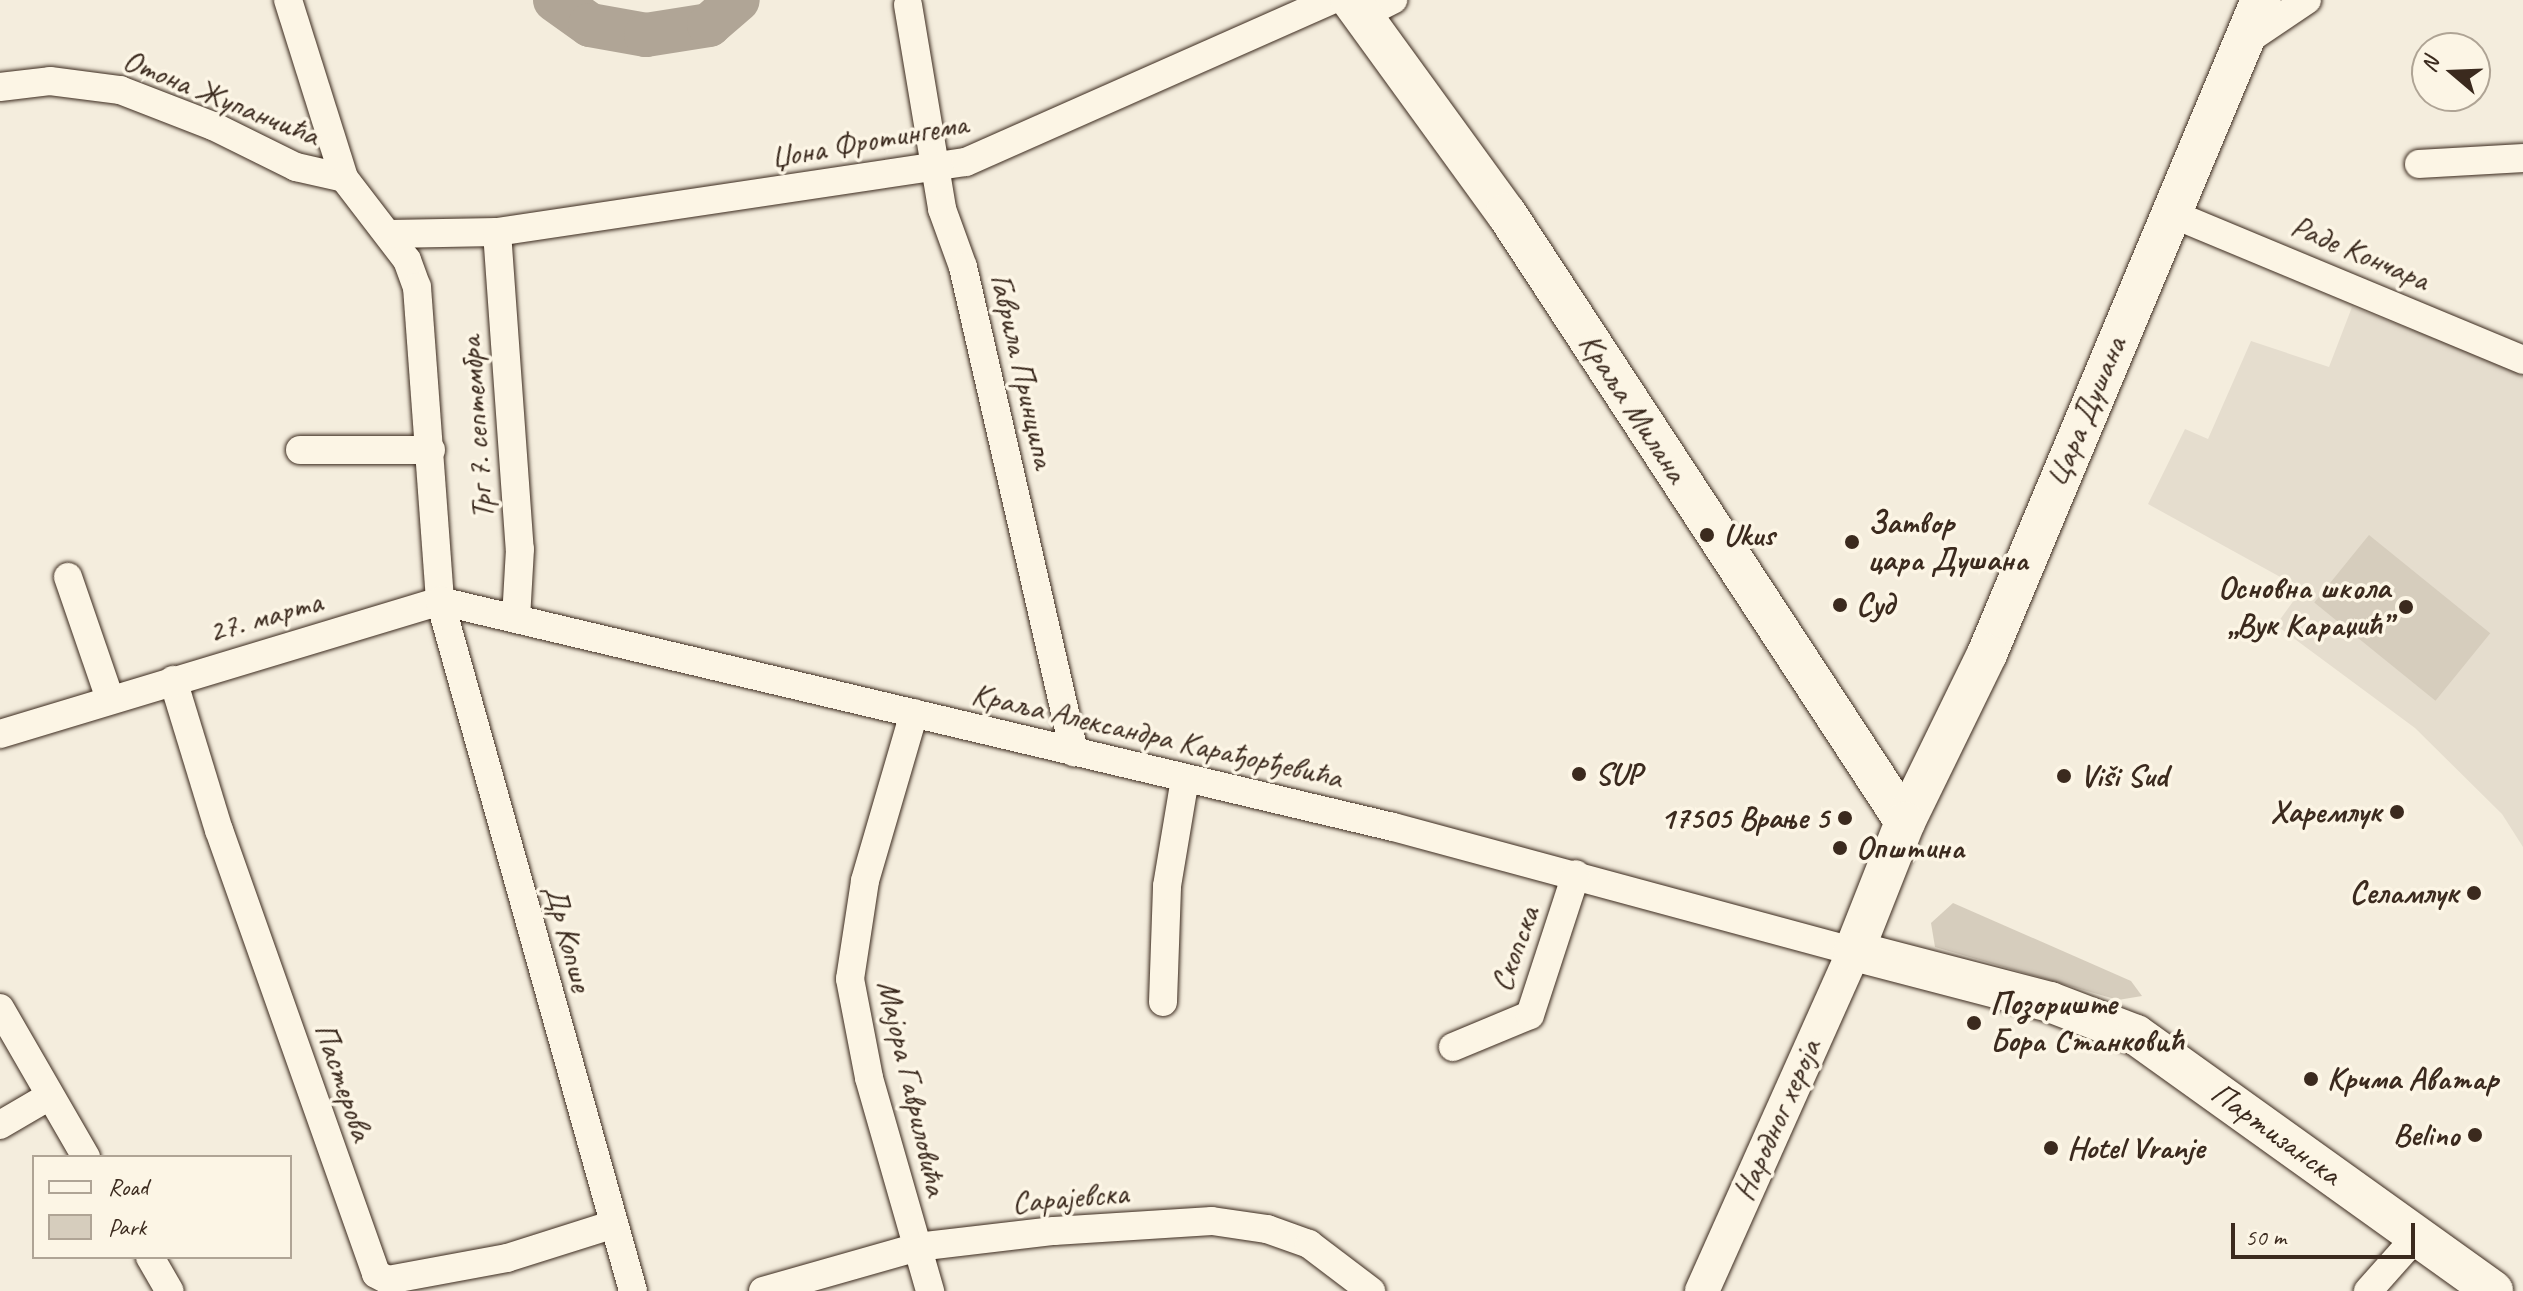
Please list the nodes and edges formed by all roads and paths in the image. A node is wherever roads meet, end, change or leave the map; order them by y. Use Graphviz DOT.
graph roads {
  1 [pos="288,0"];
  2 [pos="2307,0"];
  3 [pos="2257,1"];
  4 [pos="1360,4"];
  5 [pos="908,5"];
  6 [pos="2243,44"];
  7 [pos="0,87"];
  8 [pos="2523,158"];
  9 [pos="2419,164"];
  10 [pos="936,169"];
  11 [pos="344,178"];
  12 [pos="2170,213"];
  13 [pos="497,232"];
  14 [pos="389,234"];
  15 [pos="2523,360"];
  16 [pos="300,450"];
  17 [pos="431,450"];
  18 [pos="68,577"];
  19 [pos="440,601"];
  20 [pos="516,619"];
  21 [pos="173,680"];
  22 [pos="110,699"];
  23 [pos="914,713"];
  24 [pos="0,734"];
  25 [pos="1074,752"];
  26 [pos="1185,778"];
  27 [pos="1905,822"];
  28 [pos="1576,874"];
  29 [pos="1854,951"];
  30 [pos="1163,1002"];
  31 [pos="0,1008"];
  32 [pos="1453,1047"];
  33 [pos="48,1097"];
  34 [pos="0,1125"];
  35 [pos="85,1155"];
  36 [pos="611,1225"];
  37 [pos="2417,1236"];
  38 [pos="917,1247"];
  39 [pos="151,1259"];
  40 [pos="1361,1288"];
  41 [pos="170,1291"];
  42 [pos="633,1291"];
  43 [pos="763,1291"];
  44 [pos="930,1291"];
  45 [pos="1702,1291"];
  46 [pos="2368,1291"];
  47 [pos="2493,1291"];
  1 -- 11 [label="street"];
  2 -- 6 [label="street"];
  3 -- 6 [label="main road, Цара Душана"];
  4 -- 10 [label="street, Џона Фротингема"];
  4 -- 27 [label="main road, Краља Милана"];
  5 -- 10 [label="street, Гаврила Принципа"];
  6 -- 12 [label="main road, Цара Душана"];
  7 -- 11 [label="street, Отона Жупанчића"];
  8 -- 9 [label="street"];
  10 -- 13 [label="street, Џона Фротингема"];
  10 -- 25 [label="street, Гаврила Принципа"];
  11 -- 14 [label="street, Отона Жупанчића"];
  12 -- 15 [label="street, Раде Кончара"];
  12 -- 27 [label="main road, Цара Душана"];
  13 -- 14 [label="street, Џона Фротингема"];
  13 -- 20 [label="street, Трг 7. септембра"];
  14 -- 17 [label="street, Трг 7. септембра"];
  16 -- 17 [label="street, Трг 7. септембра"];
  17 -- 19 [label="street, Трг 7. септембра"];
  18 -- 22 [label="street"];
  19 -- 20 [label="street, Краља Александра Карађорђевића"];
  19 -- 21 [label="street, 27. марта"];
  19 -- 36 [label="street, Др Копше"];
  20 -- 23 [label="street, Краља Александра Карађорђевића"];
  21 -- 22 [label="street, 27. марта"];
  21 -- 36 [label="street, Пастерова"];
  22 -- 24 [label="street, 27. марта"];
  23 -- 25 [label="street, Краља Александра Карађорђевића"];
  23 -- 38 [label="street, Мајора Гавриловића"];
  25 -- 26 [label="street, Краља Александра Карађорђевића"];
  26 -- 28 [label="street, Краља Александра Карађорђевића"];
  26 -- 30 [label="street"];
  27 -- 29 [label="main road, Цара Душана"];
  28 -- 29 [label="street, Краља Александра Карађорђевића"];
  28 -- 32 [label="street, Скопска"];
  29 -- 37 [label="main road, Партизанска"];
  29 -- 45 [label="street, Народног хероја"];
  31 -- 33 [label="street"];
  33 -- 34 [label="street"];
  33 -- 35 [label="street"];
  36 -- 42 [label="street, Др Копше"];
  37 -- 46 [label="street"];
  37 -- 47 [label="main road, Партизанска"];
  38 -- 40 [label="street, Сарајевска"];
  38 -- 43 [label="street, Сарајевска"];
  38 -- 44 [label="street, Мајора Гавриловића"];
  39 -- 41 [label="street"];
}
